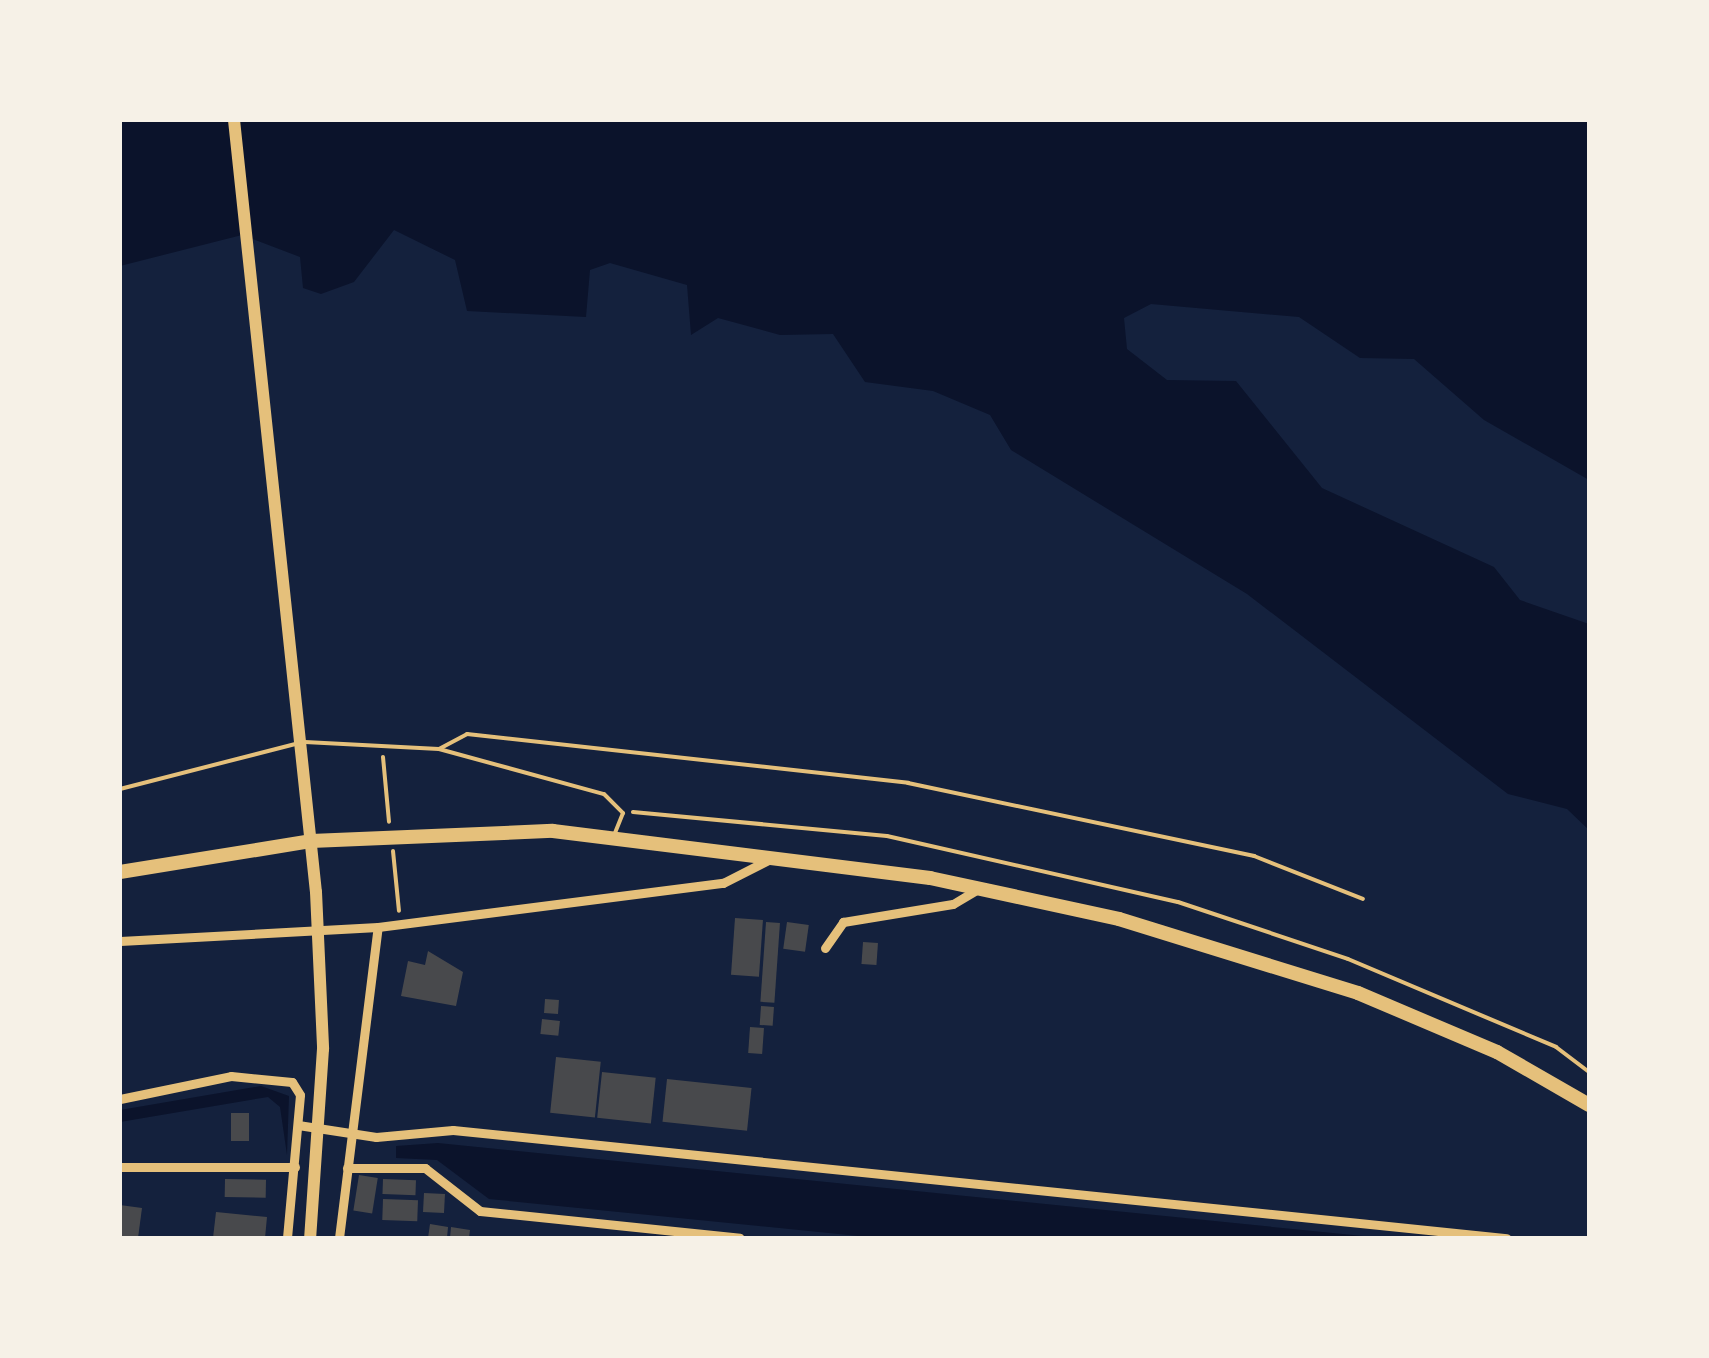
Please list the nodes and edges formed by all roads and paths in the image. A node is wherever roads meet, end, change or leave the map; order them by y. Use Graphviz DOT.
graph roads {
  1 [pos="234,120"];
  2 [pos="438,749"];
  3 [pos="382,757"];
  4 [pos="120,789"];
  5 [pos="391,836"];
  6 [pos="613,837"];
  7 [pos="310,841"];
  8 [pos="776,856"];
  9 [pos="120,872"];
  10 [pos="978,888"];
  11 [pos="1363,899"];
  12 [pos="400,924"];
  13 [pos="378,927"];
  14 [pos="120,941"];
  15 [pos="825,948"];
  16 [pos="120,1099"];
  17 [pos="1589,1105"];
  18 [pos="298,1125"];
  19 [pos="353,1135"];
  20 [pos="120,1167"];
  21 [pos="295,1167"];
  22 [pos="348,1168"];
  23 [pos="288,1238"];
  24 [pos="310,1238"];
  25 [pos="339,1238"];
  26 [pos="740,1238"];
  27 [pos="1506,1238"];
  1 -- 7 [label="main road"];
  2 -- 4 [label="lane"];
  2 -- 6 [label="lane"];
  2 -- 11 [label="lane"];
  3 -- 5 [label="path"];
  5 -- 6 [label="main road"];
  5 -- 7 [label="main road"];
  5 -- 12 [label="path"];
  6 -- 8 [label="main road"];
  7 -- 9 [label="main road"];
  7 -- 24 [label="main road"];
  8 -- 10 [label="main road"];
  8 -- 12 [label="street"];
  10 -- 15 [label="street"];
  10 -- 17 [label="main road"];
  12 -- 13 [label="street"];
  13 -- 14 [label="street"];
  13 -- 19 [label="street"];
  16 -- 18 [label="street"];
  18 -- 19 [label="street"];
  18 -- 21 [label="street"];
  19 -- 22 [label="street"];
  19 -- 27 [label="street"];
  20 -- 21 [label="street"];
  21 -- 23 [label="street"];
  22 -- 25 [label="street"];
  22 -- 26 [label="street"];
}
